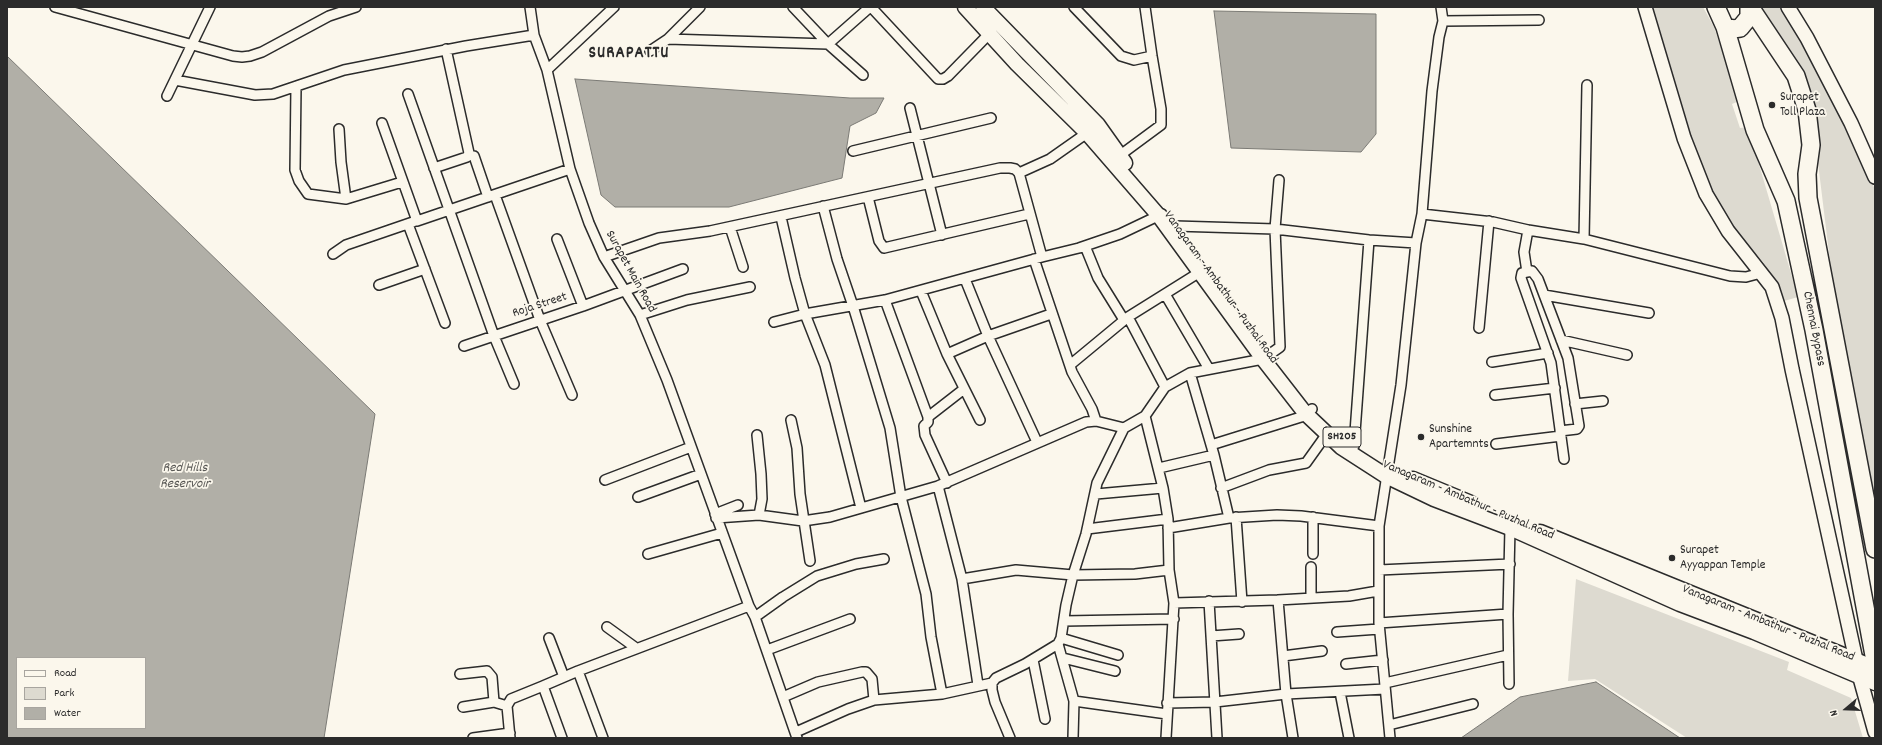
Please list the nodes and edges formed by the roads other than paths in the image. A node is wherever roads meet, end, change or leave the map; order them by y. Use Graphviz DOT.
graph roads {
  1 [pos="55,7"];
  2 [pos="210,7"];
  3 [pos="356,7"];
  4 [pos="614,7"];
  5 [pos="700,7"];
  6 [pos="793,7"];
  7 [pos="871,7"];
  8 [pos="965,7"];
  9 [pos="983,7"];
  10 [pos="1074,7"];
  11 [pos="1145,7"];
  12 [pos="1441,7"];
  13 [pos="1645,7"];
  14 [pos="1716,7"];
  15 [pos="1750,7"];
  16 [pos="1788,7"];
  17 [pos="531,8"];
  18 [pos="1538,20"];
  19 [pos="1443,21"];
  20 [pos="1725,27"];
  21 [pos="990,33"];
  22 [pos="534,36"];
  23 [pos="668,39"];
  24 [pos="828,44"];
  25 [pos="193,45"];
  26 [pos="446,49"];
  27 [pos="650,51"];
  28 [pos="1152,56"];
  29 [pos="547,70"];
  30 [pos="863,76"];
  31 [pos="175,80"];
  32 [pos="1587,85"];
  33 [pos="296,87"];
  34 [pos="408,94"];
  35 [pos="167,96"];
  36 [pos="910,108"];
  37 [pos="992,118"];
  38 [pos="382,123"];
  39 [pos="339,129"];
  40 [pos="1087,133"];
  41 [pos="918,136"];
  42 [pos="853,151"];
  43 [pos="474,156"];
  44 [pos="1119,156"];
  45 [pos="434,168"];
  46 [pos="570,169"];
  47 [pos="1018,173"];
  48 [pos="1875,177"];
  49 [pos="1279,180"];
  50 [pos="402,182"];
  51 [pos="929,184"];
  52 [pos="491,196"];
  53 [pos="868,197"];
  54 [pos="1808,198"];
  55 [pos="346,199"];
  56 [pos="1786,201"];
  57 [pos="823,206"];
  58 [pos="449,211"];
  59 [pos="1029,214"];
  60 [pos="1162,214"];
  61 [pos="1422,214"];
  62 [pos="780,217"];
  63 [pos="1489,221"];
  64 [pos="412,223"];
  65 [pos="1175,226"];
  66 [pos="730,227"];
  67 [pos="1275,229"];
  68 [pos="1528,230"];
  69 [pos="942,235"];
  70 [pos="558,239"];
  71 [pos="1584,239"];
  72 [pos="1369,240"];
  73 [pos="1416,243"];
  74 [pos="1085,246"];
  75 [pos="333,254"];
  76 [pos="604,257"];
  77 [pos="1038,258"];
  78 [pos="743,267"];
  79 [pos="425,269"];
  80 [pos="683,269"];
  81 [pos="1200,272"];
  82 [pos="1527,272"];
  83 [pos="1761,272"];
  84 [pos="965,279"];
  85 [pos="379,285"];
  86 [pos="750,287"];
  87 [pos="625,290"];
  88 [pos="921,291"];
  89 [pos="1165,294"];
  90 [pos="1544,295"];
  91 [pos="885,300"];
  92 [pos="583,306"];
  93 [pos="853,306"];
  94 [pos="1649,313"];
  95 [pos="805,314"];
  96 [pos="1051,314"];
  97 [pos="640,315"];
  98 [pos="1126,318"];
  99 [pos="540,320"];
  100 [pos="774,322"];
  101 [pos="445,323"];
  102 [pos="1479,328"];
  103 [pos="494,336"];
  104 [pos="988,336"];
  105 [pos="1561,340"];
  106 [pos="464,346"];
  107 [pos="1548,353"];
  108 [pos="947,354"];
  109 [pos="1627,355"];
  110 [pos="1266,357"];
  111 [pos="1492,362"];
  112 [pos="1070,365"];
  113 [pos="1210,369"];
  114 [pos="1190,373"];
  115 [pos="514,384"];
  116 [pos="1165,387"];
  117 [pos="1555,388"];
  118 [pos="964,389"];
  119 [pos="572,395"];
  120 [pos="1495,395"];
  121 [pos="1603,401"];
  122 [pos="1575,404"];
  123 [pos="1309,412"];
  124 [pos="1145,416"];
  125 [pos="928,417"];
  126 [pos="791,420"];
  127 [pos="980,420"];
  128 [pos="1096,421"];
  129 [pos="1124,428"];
  130 [pos="1561,433"];
  131 [pos="757,435"];
  132 [pos="1326,435"];
  133 [pos="1037,442"];
  134 [pos="1496,444"];
  135 [pos="1211,445"];
  136 [pos="1354,446"];
  137 [pos="691,447"];
  138 [pos="1214,455"];
  139 [pos="1564,459"];
  140 [pos="1159,468"];
  141 [pos="1386,472"];
  142 [pos="701,474"];
  143 [pos="605,480"];
  144 [pos="947,483"];
  145 [pos="938,486"];
  146 [pos="1163,488"];
  147 [pos="1222,488"];
  148 [pos="1096,494"];
  149 [pos="638,497"];
  150 [pos="901,497"];
  151 [pos="1460,504"];
  152 [pos="738,505"];
  153 [pos="861,508"];
  154 [pos="759,515"];
  155 [pos="716,516"];
  156 [pos="1232,517"];
  157 [pos="1313,517"];
  158 [pos="803,521"];
  159 [pos="1168,524"];
  160 [pos="1379,526"];
  161 [pos="1510,528"];
  162 [pos="1087,529"];
  163 [pos="722,533"];
  164 [pos="1875,550"];
  165 [pos="648,554"];
  166 [pos="1313,554"];
  167 [pos="884,560"];
  168 [pos="810,561"];
  169 [pos="1510,564"];
  170 [pos="1311,567"];
  171 [pos="1169,570"];
  172 [pos="1379,570"];
  173 [pos="1073,575"];
  174 [pos="962,580"];
  175 [pos="1643,581"];
  176 [pos="1378,591"];
  177 [pos="1311,598"];
  178 [pos="1278,600"];
  179 [pos="1209,601"];
  180 [pos="1242,602"];
  181 [pos="1174,603"];
  182 [pos="749,606"];
  183 [pos="1508,614"];
  184 [pos="755,617"];
  185 [pos="850,619"];
  186 [pos="1174,619"];
  187 [pos="1064,621"];
  188 [pos="1379,626"];
  189 [pos="607,627"];
  190 [pos="1337,632"];
  191 [pos="1239,634"];
  192 [pos="1211,636"];
  193 [pos="549,638"];
  194 [pos="1060,641"];
  195 [pos="636,648"];
  196 [pos="767,650"];
  197 [pos="1322,651"];
  198 [pos="1118,655"];
  199 [pos="1508,655"];
  200 [pos="1283,656"];
  201 [pos="1063,658"];
  202 [pos="1033,660"];
  203 [pos="1383,660"];
  204 [pos="1856,660"];
  205 [pos="1875,661"];
  206 [pos="1346,664"];
  207 [pos="1875,668"];
  208 [pos="578,670"];
  209 [pos="1115,671"];
  210 [pos="460,674"];
  211 [pos="564,677"];
  212 [pos="1860,678"];
  213 [pos="1875,682"];
  214 [pos="992,683"];
  215 [pos="1509,684"];
  216 [pos="978,685"];
  217 [pos="543,686"];
  218 [pos="1385,686"];
  219 [pos="1340,692"];
  220 [pos="942,694"];
  221 [pos="1286,694"];
  222 [pos="783,697"];
  223 [pos="874,700"];
  224 [pos="1074,701"];
  225 [pos="494,702"];
  226 [pos="1215,702"];
  227 [pos="1167,703"];
  228 [pos="1473,704"];
  229 [pos="508,706"];
  230 [pos="463,707"];
  231 [pos="1167,714"];
  232 [pos="1045,719"];
  233 [pos="1388,725"];
  234 [pos="1875,732"];
  235 [pos="510,735"];
  236 [pos="796,735"];
  237 [pos="473,738"];
  238 [pos="562,738"];
  239 [pos="603,738"];
  240 [pos="1010,738"];
  241 [pos="1073,738"];
  242 [pos="1166,738"];
  243 [pos="1217,738"];
  244 [pos="1293,738"];
  245 [pos="1348,738"];
  246 [pos="1390,738"];
  1 -- 25 [label="street"];
  2 -- 25 [label="street"];
  3 -- 25 [label="street"];
  4 -- 29 [label="street"];
  5 -- 23 [label="street"];
  6 -- 24 [label="street"];
  7 -- 21 [label="street"];
  7 -- 24 [label="street"];
  8 -- 21 [label="main road"];
  9 -- 44 [label="main road, Vanagaram - Ambathur - Puzhal Road / SH205"];
  10 -- 28 [label="street"];
  11 -- 28 [label="street"];
  12 -- 19 [label="street"];
  13 -- 83 [label="street"];
  14 -- 20 [label="highway, Chennai Bypass"];
  15 -- 20 [label="highway"];
  15 -- 54 [label="highway, Chennai Bypass"];
  16 -- 48 [label="street"];
  17 -- 22 [label="street, Surapet Main Road"];
  18 -- 19 [label="street"];
  19 -- 61 [label="street"];
  20 -- 56 [label="highway, Chennai Bypass"];
  21 -- 40 [label="main road"];
  22 -- 26 [label="street"];
  22 -- 29 [label="street, Surapet Main Road"];
  23 -- 24 [label="street"];
  23 -- 27 [label="street"];
  24 -- 30 [label="street"];
  25 -- 31 [label="street"];
  26 -- 33 [label="street"];
  26 -- 45 [label="street"];
  28 -- 44 [label="street"];
  29 -- 46 [label="street, Surapet Main Road"];
  31 -- 33 [label="street"];
  31 -- 35 [label="street"];
  32 -- 71 [label="street"];
  33 -- 55 [label="street"];
  34 -- 45 [label="street"];
  36 -- 41 [label="street"];
  37 -- 41 [label="street"];
  38 -- 50 [label="street"];
  39 -- 55 [label="street"];
  40 -- 47 [label="street"];
  40 -- 60 [label="main road"];
  41 -- 42 [label="street"];
  41 -- 51 [label="street"];
  43 -- 52 [label="street"];
  44 -- 60 [label="main road, Vanagaram - Ambathur - Puzhal Road / SH205"];
  45 -- 58 [label="street"];
  46 -- 52 [label="street"];
  46 -- 76 [label="street, Surapet Main Road"];
  47 -- 51 [label="street"];
  47 -- 59 [label="street"];
  49 -- 67 [label="street"];
  50 -- 55 [label="street"];
  50 -- 64 [label="street"];
  51 -- 53 [label="street"];
  51 -- 69 [label="street"];
  52 -- 58 [label="street"];
  52 -- 99 [label="street"];
  53 -- 57 [label="street"];
  53 -- 69 [label="street"];
  54 -- 56 [label="highway"];
  54 -- 164 [label="highway, Chennai Bypass"];
  56 -- 205 [label="highway, Chennai Bypass"];
  57 -- 62 [label="street"];
  57 -- 93 [label="street"];
  58 -- 64 [label="street"];
  58 -- 103 [label="street"];
  59 -- 69 [label="street"];
  59 -- 77 [label="street"];
  60 -- 65 [label="main road, Vanagaram - Ambathur - Puzhal Road / SH205"];
  60 -- 74 [label="street"];
  60 -- 81 [label="main road"];
  61 -- 63 [label="street"];
  61 -- 73 [label="street"];
  62 -- 66 [label="street"];
  62 -- 95 [label="street"];
  63 -- 68 [label="street"];
  63 -- 102 [label="street"];
  64 -- 75 [label="street"];
  64 -- 79 [label="street"];
  65 -- 67 [label="street"];
  65 -- 110 [label="main road, Vanagaram - Ambathur - Puzhal Road / SH205"];
  66 -- 76 [label="street"];
  66 -- 78 [label="street"];
  67 -- 72 [label="street"];
  67 -- 110 [label="street"];
  68 -- 71 [label="street"];
  68 -- 82 [label="street"];
  70 -- 92 [label="street"];
  71 -- 83 [label="street"];
  72 -- 73 [label="street"];
  72 -- 136 [label="street"];
  73 -- 141 [label="street"];
  74 -- 77 [label="street"];
  74 -- 98 [label="street"];
  76 -- 87 [label="street, Surapet Main Road"];
  77 -- 84 [label="street"];
  77 -- 96 [label="street"];
  79 -- 85 [label="street"];
  79 -- 101 [label="street"];
  80 -- 87 [label="street, Roja Street"];
  81 -- 89 [label="street"];
  81 -- 110 [label="main road"];
  82 -- 90 [label="street"];
  82 -- 107 [label="street"];
  83 -- 204 [label="street"];
  84 -- 88 [label="street"];
  84 -- 104 [label="street"];
  86 -- 97 [label="street"];
  87 -- 92 [label="street, Roja Street"];
  87 -- 97 [label="street, Surapet Main Road"];
  88 -- 91 [label="street"];
  88 -- 108 [label="street"];
  89 -- 98 [label="street"];
  89 -- 113 [label="street"];
  90 -- 94 [label="street"];
  90 -- 105 [label="street"];
  91 -- 93 [label="street"];
  91 -- 125 [label="street"];
  92 -- 99 [label="street, Roja Street"];
  93 -- 95 [label="street"];
  93 -- 150 [label="street"];
  95 -- 100 [label="street"];
  95 -- 153 [label="street"];
  96 -- 104 [label="street"];
  96 -- 112 [label="street"];
  97 -- 137 [label="street, Surapet Main Road"];
  98 -- 112 [label="street"];
  98 -- 116 [label="street"];
  99 -- 103 [label="street, Roja Street"];
  99 -- 119 [label="street"];
  103 -- 106 [label="street, Roja Street"];
  103 -- 115 [label="street"];
  104 -- 108 [label="street"];
  104 -- 133 [label="street"];
  105 -- 109 [label="street"];
  105 -- 122 [label="street"];
  107 -- 111 [label="street"];
  107 -- 117 [label="street"];
  108 -- 118 [label="street"];
  110 -- 113 [label="street"];
  110 -- 123 [label="main road, Vanagaram - Ambathur - Puzhal Road / SH205"];
  112 -- 128 [label="street"];
  113 -- 114 [label="street"];
  114 -- 116 [label="street"];
  114 -- 135 [label="street"];
  116 -- 124 [label="street"];
  117 -- 120 [label="street"];
  117 -- 130 [label="street"];
  118 -- 125 [label="street"];
  118 -- 127 [label="street"];
  121 -- 122 [label="street"];
  122 -- 130 [label="street"];
  123 -- 132 [label="main road"];
  123 -- 135 [label="street"];
  123 -- 136 [label="main road, Vanagaram - Ambathur - Puzhal Road / SH205"];
  124 -- 129 [label="street"];
  124 -- 140 [label="street"];
  125 -- 144 [label="street"];
  126 -- 158 [label="street"];
  128 -- 129 [label="street"];
  128 -- 133 [label="street"];
  129 -- 148 [label="street"];
  130 -- 134 [label="street"];
  130 -- 139 [label="street"];
  131 -- 154 [label="street"];
  132 -- 141 [label="main road"];
  132 -- 147 [label="street"];
  133 -- 144 [label="street"];
  135 -- 138 [label="street"];
  136 -- 141 [label="main road, Vanagaram - Ambathur - Puzhal Road / SH205"];
  137 -- 142 [label="street, Surapet Main Road"];
  137 -- 143 [label="street"];
  138 -- 140 [label="street"];
  138 -- 147 [label="street"];
  140 -- 146 [label="street"];
  141 -- 151 [label="main road, Vanagaram - Ambathur - Puzhal Road / SH205"];
  141 -- 160 [label="street"];
  142 -- 149 [label="street"];
  142 -- 155 [label="street, Surapet Main Road"];
  144 -- 145 [label="street"];
  145 -- 150 [label="street"];
  145 -- 174 [label="street"];
  146 -- 148 [label="street"];
  146 -- 159 [label="street"];
  147 -- 156 [label="street"];
  148 -- 162 [label="street"];
  150 -- 153 [label="street"];
  150 -- 220 [label="street"];
  151 -- 161 [label="main road"];
  151 -- 175 [label="main road, Vanagaram - Ambathur - Puzhal Road / SH205"];
  152 -- 155 [label="street"];
  153 -- 158 [label="street"];
  154 -- 155 [label="street"];
  154 -- 158 [label="street"];
  155 -- 163 [label="street, Surapet Main Road"];
  156 -- 157 [label="street"];
  156 -- 159 [label="street"];
  156 -- 180 [label="street"];
  157 -- 160 [label="street"];
  157 -- 166 [label="street"];
  158 -- 168 [label="street"];
  159 -- 162 [label="street"];
  159 -- 171 [label="street"];
  160 -- 172 [label="street"];
  161 -- 169 [label="street"];
  161 -- 175 [label="main road"];
  162 -- 173 [label="street"];
  163 -- 165 [label="street"];
  163 -- 182 [label="street, Surapet Main Road"];
  167 -- 184 [label="street"];
  169 -- 172 [label="street"];
  169 -- 183 [label="street"];
  170 -- 177 [label="street"];
  171 -- 173 [label="street"];
  171 -- 181 [label="street"];
  172 -- 176 [label="street"];
  173 -- 174 [label="street"];
  173 -- 187 [label="street"];
  174 -- 216 [label="street"];
  175 -- 204 [label="main road, Vanagaram - Ambathur - Puzhal Road / SH205"];
  175 -- 212 [label="main road"];
  176 -- 177 [label="street"];
  176 -- 188 [label="street"];
  177 -- 178 [label="street"];
  178 -- 180 [label="street"];
  178 -- 200 [label="street"];
  179 -- 180 [label="street"];
  179 -- 181 [label="street"];
  179 -- 192 [label="street"];
  181 -- 186 [label="street"];
  182 -- 184 [label="street, Surapet Main Road"];
  182 -- 195 [label="street"];
  183 -- 188 [label="street"];
  183 -- 199 [label="street"];
  184 -- 196 [label="street, Surapet Main Road"];
  185 -- 196 [label="street"];
  186 -- 187 [label="street"];
  186 -- 227 [label="street"];
  187 -- 194 [label="street"];
  188 -- 190 [label="street"];
  188 -- 203 [label="street"];
  189 -- 195 [label="street"];
  191 -- 192 [label="street"];
  192 -- 226 [label="street"];
  193 -- 211 [label="street"];
  194 -- 198 [label="street"];
  194 -- 201 [label="street"];
  194 -- 202 [label="street"];
  195 -- 208 [label="street"];
  196 -- 222 [label="street, Surapet Main Road"];
  197 -- 200 [label="street"];
  199 -- 215 [label="street"];
  199 -- 218 [label="street"];
  200 -- 221 [label="street"];
  201 -- 209 [label="street"];
  201 -- 224 [label="street"];
  202 -- 214 [label="street"];
  202 -- 232 [label="street"];
  203 -- 206 [label="street"];
  203 -- 218 [label="street"];
  204 -- 207 [label="main road, Vanagaram - Ambathur - Puzhal Road / SH205"];
  208 -- 211 [label="street"];
  208 -- 239 [label="street"];
  210 -- 225 [label="street"];
  211 -- 217 [label="street"];
  212 -- 213 [label="main road"];
  212 -- 234 [label="street"];
  214 -- 216 [label="street"];
  214 -- 240 [label="street"];
  216 -- 220 [label="street"];
  217 -- 229 [label="street"];
  217 -- 238 [label="street"];
  218 -- 219 [label="street"];
  218 -- 233 [label="street"];
  219 -- 221 [label="street"];
  219 -- 245 [label="street"];
  220 -- 223 [label="street"];
  221 -- 226 [label="street"];
  221 -- 244 [label="street"];
  222 -- 223 [label="street"];
  222 -- 236 [label="street, Surapet Main Road"];
  223 -- 236 [label="street"];
  224 -- 231 [label="street"];
  224 -- 241 [label="street"];
  225 -- 229 [label="street"];
  225 -- 230 [label="street"];
  226 -- 227 [label="street"];
  226 -- 243 [label="street"];
  227 -- 231 [label="street"];
  228 -- 233 [label="street"];
  229 -- 235 [label="street"];
  231 -- 242 [label="street"];
  233 -- 246 [label="street"];
  235 -- 237 [label="street"];
}
